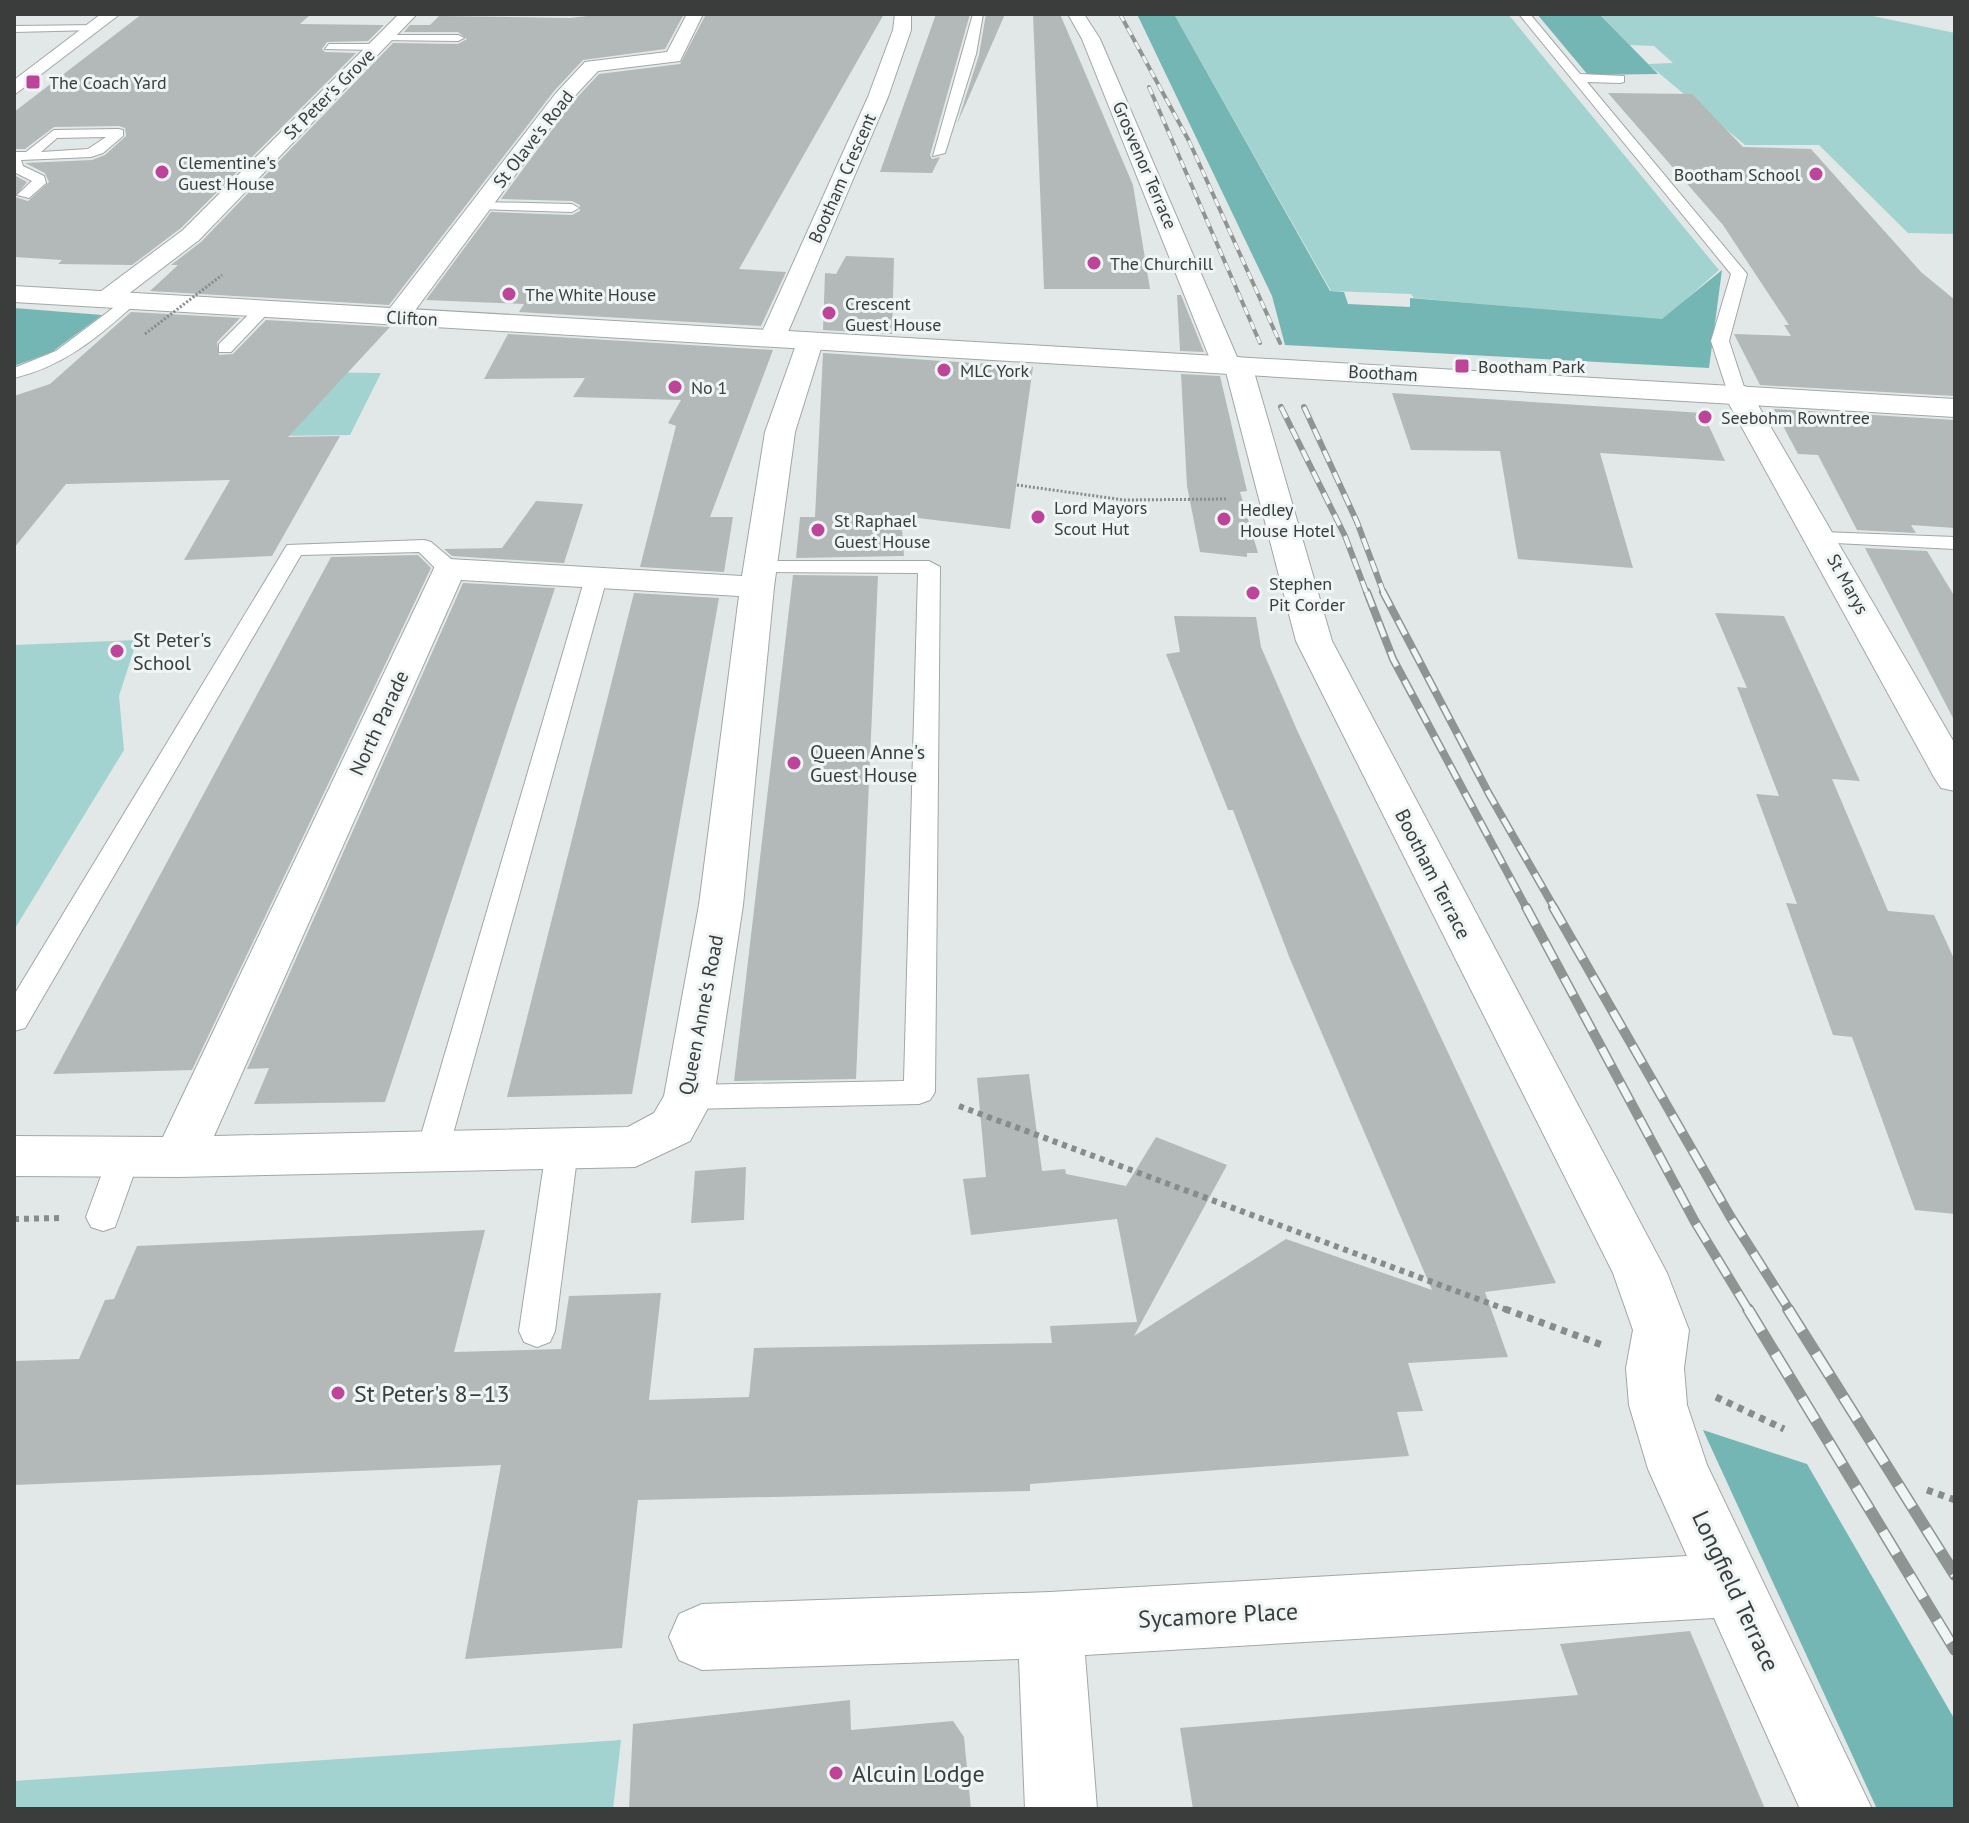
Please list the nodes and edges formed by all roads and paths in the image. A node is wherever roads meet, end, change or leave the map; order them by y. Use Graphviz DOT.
graph roads {
  1 [pos="112,14"];
  2 [pos="409,14"];
  3 [pos="695,14"];
  4 [pos="903,14"];
  5 [pos="978,14"];
  6 [pos="1076,14"];
  7 [pos="1524,14"];
  8 [pos="97,27"];
  9 [pos="14,29"];
  10 [pos="458,38"];
  11 [pos="380,42"];
  12 [pos="329,47"];
  13 [pos="1577,78"];
  14 [pos="1620,79"];
  15 [pos="14,88"];
  16 [pos="938,153"];
  17 [pos="30,155"];
  18 [pos="14,157"];
  19 [pos="24,195"];
  20 [pos="481,206"];
  21 [pos="572,208"];
  22 [pos="222,275"];
  23 [pos="14,294"];
  24 [pos="117,300"];
  25 [pos="263,309"];
  26 [pos="396,318"];
  27 [pos="145,334"];
  28 [pos="772,339"];
  29 [pos="810,342"];
  30 [pos="225,348"];
  31 [pos="1232,364"];
  32 [pos="14,373"];
  33 [pos="1737,393"];
  34 [pos="1955,408"];
  35 [pos="1017,485"];
  36 [pos="1273,499"];
  37 [pos="1822,538"];
  38 [pos="1955,543"];
  39 [pos="449,569"];
  40 [pos="758,577"];
  41 [pos="596,578"];
  42 [pos="1955,779"];
  43 [pos="14,1020"];
  44 [pos="919,1092"];
  45 [pos="689,1097"];
  46 [pos="562,1150"];
  47 [pos="432,1152"];
  48 [pos="14,1156"];
  49 [pos="124,1157"];
  50 [pos="179,1157"];
  51 [pos="103,1217"];
  52 [pos="537,1331"];
  53 [pos="1655,1368"];
  54 [pos="1927,1490"];
  55 [pos="1955,1500"];
  56 [pos="1734,1585"];
  57 [pos="1050,1625"];
  58 [pos="702,1637"];
  59 [pos="1061,1809"];
  60 [pos="1836,1809"];
  1 -- 8 [label="street"];
  2 -- 11 [label="street, St Peter's Grove"];
  3 -- 20 [label="street, St Olave's Road"];
  4 -- 28 [label="street, Bootham Crescent"];
  5 -- 16 [label="lane"];
  6 -- 31 [label="street, Grosvenor Terrace"];
  7 -- 13 [label="lane"];
  8 -- 9 [label="lane"];
  8 -- 15 [label="street"];
  10 -- 11 [label="lane"];
  11 -- 12 [label="lane"];
  11 -- 24 [label="street, St Peter's Grove"];
  13 -- 14 [label="lane"];
  13 -- 33 [label="lane"];
  17 -- 17 [label="lane"];
  17 -- 18 [label="lane"];
  18 -- 19 [label="lane"];
  20 -- 21 [label="lane"];
  20 -- 26 [label="street, St Olave's Road"];
  22 -- 27 [label="path, bridge"];
  23 -- 24 [label="street, Clifton"];
  24 -- 25 [label="street, Clifton"];
  24 -- 32 [label="lane"];
  25 -- 26 [label="street, Clifton"];
  25 -- 30 [label="lane"];
  26 -- 28 [label="street, Clifton"];
  28 -- 29 [label="street, Clifton"];
  29 -- 31 [label="street, Bootham"];
  29 -- 40 [label="street, Queen Anne's Road"];
  31 -- 33 [label="street, Bootham"];
  31 -- 36 [label="street, Bootham Terrace"];
  33 -- 34 [label="street, Bootham"];
  33 -- 37 [label="street, St Marys"];
  35 -- 36 [label="path"];
  36 -- 53 [label="street, Bootham Terrace"];
  37 -- 38 [label="lane"];
  37 -- 42 [label="street, St Marys"];
  39 -- 41 [label="street"];
  39 -- 43 [label="lane"];
  39 -- 50 [label="street, North Parade"];
  40 -- 41 [label="street"];
  40 -- 44 [label="lane"];
  40 -- 45 [label="street, Queen Anne's Road"];
  41 -- 47 [label="lane"];
  44 -- 45 [label="lane"];
  44 -- 53 [label="path"];
  45 -- 46 [label="street, Queen Anne's Road"];
  46 -- 47 [label="street, Queen Anne's Road"];
  46 -- 52 [label="lane"];
  47 -- 50 [label="street, Queen Anne's Road"];
  48 -- 49 [label="street, Queen Anne's Road"];
  49 -- 50 [label="street, Queen Anne's Road"];
  49 -- 51 [label="lane"];
  53 -- 56 [label="street, Longfield Terrace"];
  54 -- 55 [label="path"];
  56 -- 57 [label="street, Sycamore Place"];
  56 -- 60 [label="street, Longfield Terrace"];
  57 -- 58 [label="street, Sycamore Place"];
  57 -- 59 [label="street"];
}
